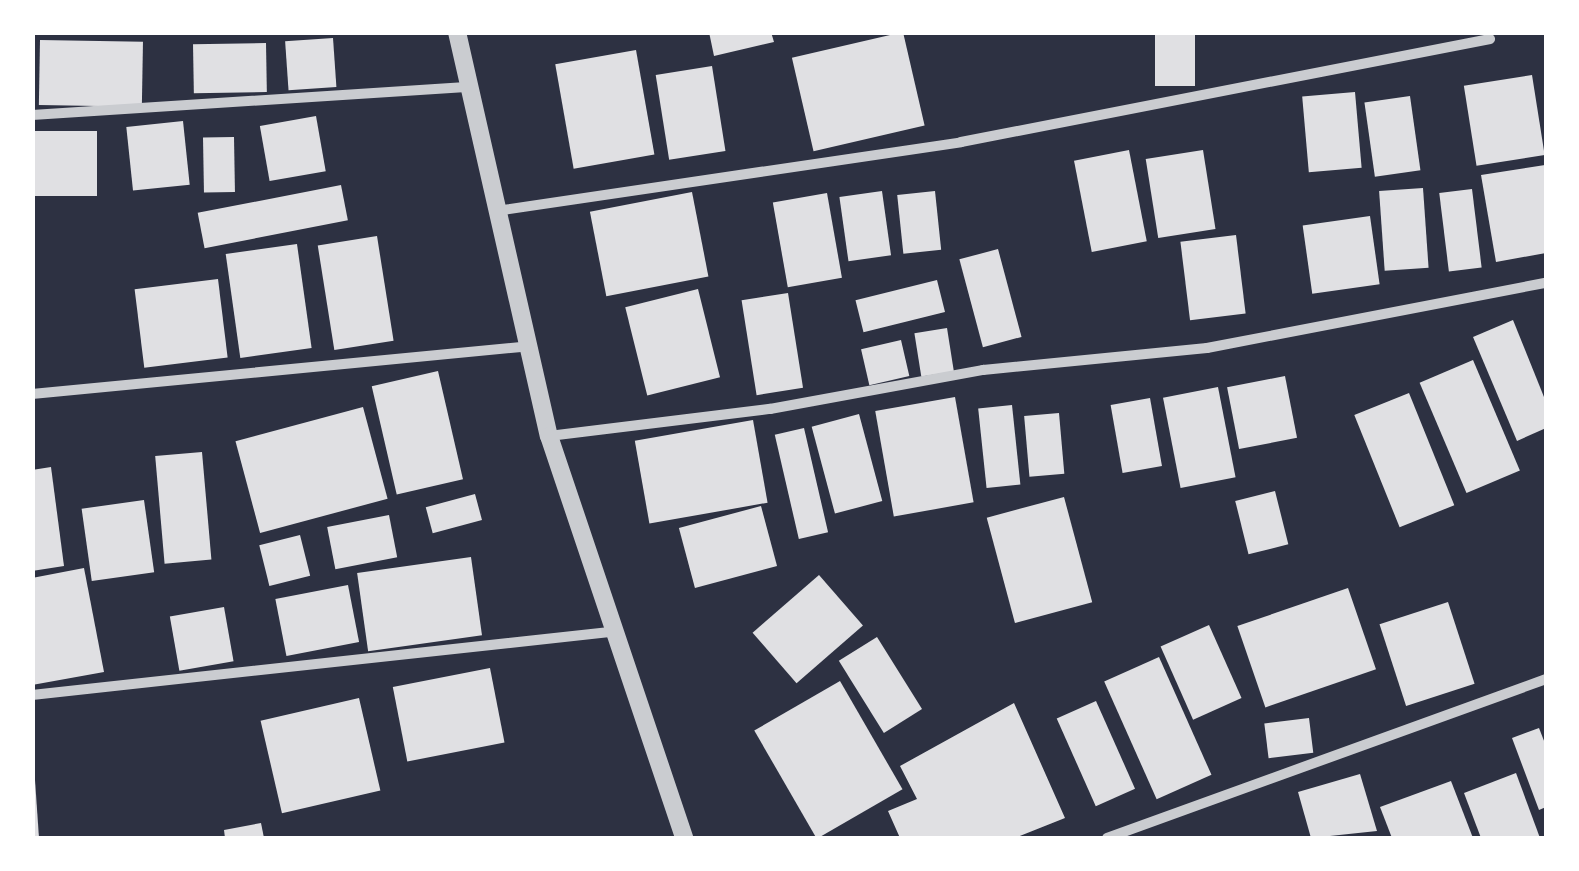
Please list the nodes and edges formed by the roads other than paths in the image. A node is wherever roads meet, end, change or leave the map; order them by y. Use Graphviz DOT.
graph roads {
  1 [pos="457,32"];
  2 [pos="1490,39"];
  3 [pos="466,87"];
  4 [pos="32,115"];
  5 [pos="496,211"];
  6 [pos="1546,283"];
  7 [pos="524,347"];
  8 [pos="32,394"];
  9 [pos="549,436"];
  10 [pos="610,632"];
  11 [pos="1546,679"];
  12 [pos="32,696"];
  13 [pos="684,838"];
  14 [pos="1107,838"];
  1 -- 3 [label="street"];
  2 -- 5 [label="street"];
  3 -- 4 [label="street"];
  3 -- 5 [label="street"];
  5 -- 7 [label="street"];
  6 -- 9 [label="street"];
  7 -- 8 [label="street"];
  7 -- 9 [label="street"];
  9 -- 10 [label="street"];
  10 -- 12 [label="street"];
  10 -- 13 [label="street"];
  11 -- 14 [label="street"];
}
